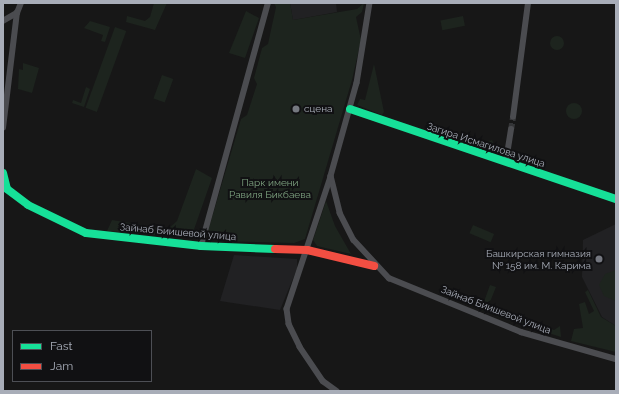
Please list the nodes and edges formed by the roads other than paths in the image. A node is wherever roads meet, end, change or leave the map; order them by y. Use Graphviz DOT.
graph roads {
  1 [pos="20,3"];
  2 [pos="268,3"];
  3 [pos="370,3"];
  4 [pos="528,3"];
  5 [pos="18,13"];
  6 [pos="3,21"];
  7 [pos="350,109"];
  8 [pos="513,118"];
  9 [pos="3,128"];
  10 [pos="511,129"];
  11 [pos="506,161"];
  12 [pos="3,173"];
  13 [pos="331,176"];
  14 [pos="616,200"];
  15 [pos="201,246"];
  16 [pos="307,250"];
  17 [pos="374,266"];
  18 [pos="616,359"];
  19 [pos="337,391"];
  1 -- 5 [label="street"];
  2 -- 15 [label="street"];
  3 -- 7 [label="street, Зайнаб Биишевой улица"];
  4 -- 8 [label="street"];
  5 -- 6 [label="street"];
  5 -- 9 [label="street"];
  7 -- 11 [label="street, Загира Исмагилова улица"];
  7 -- 13 [label="street, Зайнаб Биишевой улица"];
  10 -- 11 [label="street"];
  11 -- 14 [label="street, Загира Исмагилова улица"];
  12 -- 15 [label="street, Зайнаб Биишевой улица"];
  13 -- 16 [label="street"];
  13 -- 17 [label="street, Зайнаб Биишевой улица"];
  15 -- 16 [label="street, Зайнаб Биишевой улица"];
  16 -- 17 [label="street, Зайнаб Биишевой улица"];
  16 -- 19 [label="street"];
  17 -- 18 [label="street, Зайнаб Биишевой улица"];
}
